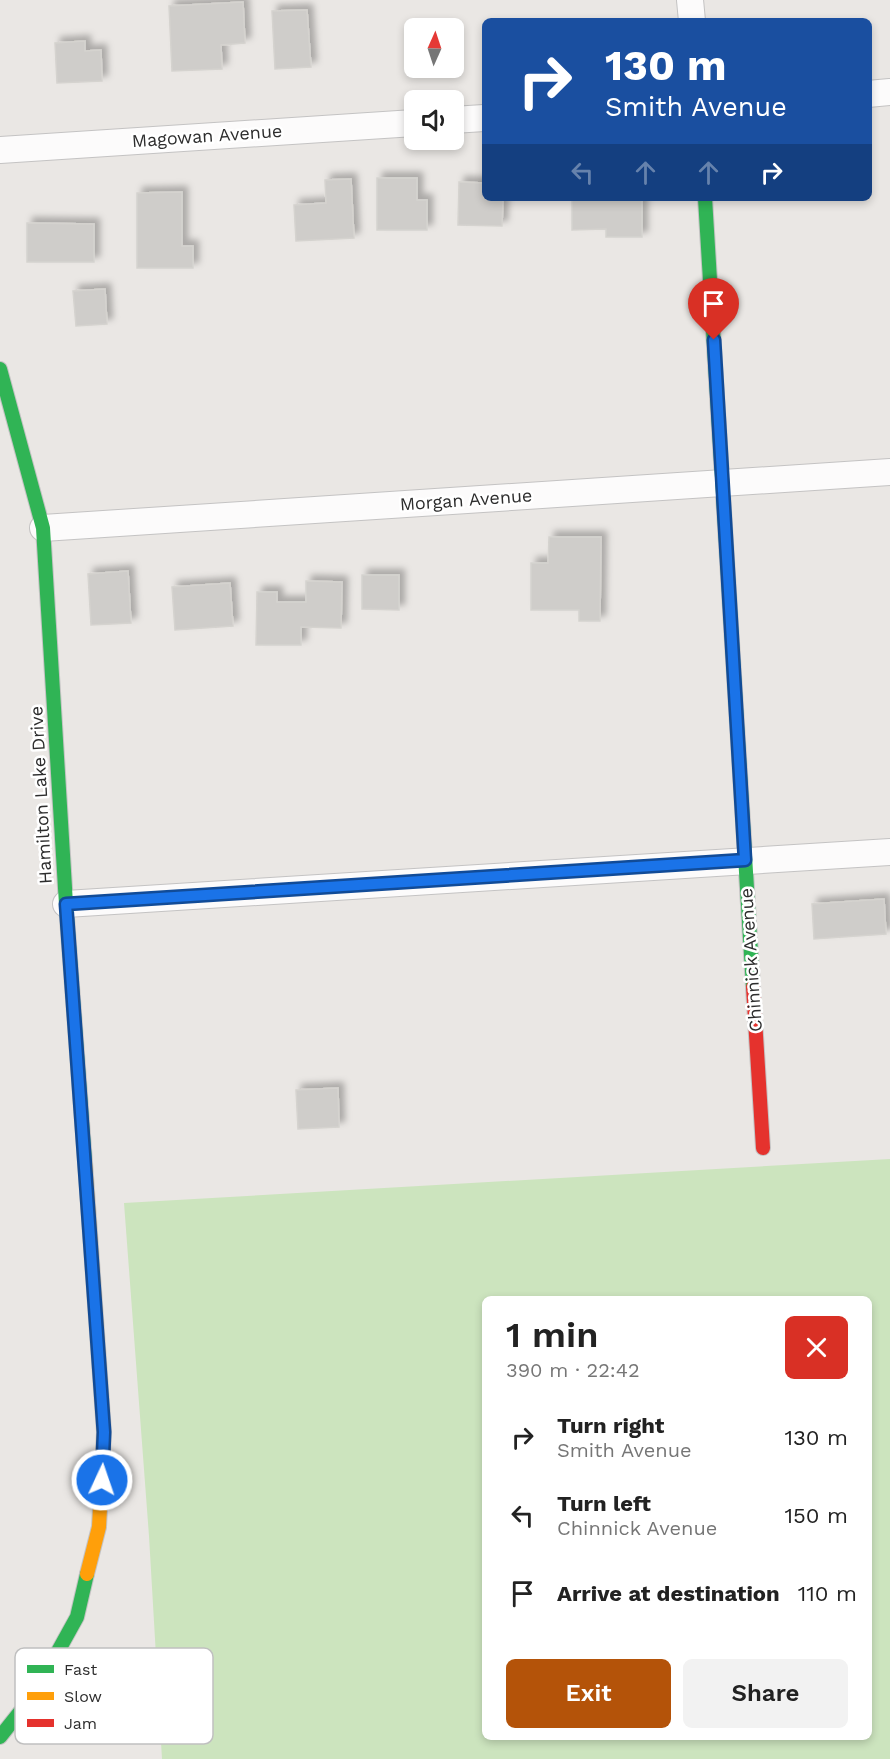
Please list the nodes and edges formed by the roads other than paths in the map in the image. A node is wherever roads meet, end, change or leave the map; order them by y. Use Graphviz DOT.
graph roads {
  1 [pos="690,0"];
  2 [pos="692,18"];
  3 [pos="890,92"];
  4 [pos="872,94"];
  5 [pos="482,118"];
  6 [pos="464,119"];
  7 [pos="404,124"];
  8 [pos="0,150"];
  9 [pos="705,201"];
  10 [pos="0,369"];
  11 [pos="890,472"];
  12 [pos="723,483"];
  13 [pos="43,528"];
  14 [pos="890,852"];
  15 [pos="745,860"];
  16 [pos="66,904"];
  17 [pos="764,1148"];
  18 [pos="60,1648"];
  19 [pos="15,1718"];
  20 [pos="0,1737"];
  1 -- 2 [label="street"];
  3 -- 4 [label="street"];
  5 -- 6 [label="street"];
  7 -- 8 [label="street, Magowan Avenue"];
  9 -- 12 [label="street, Chinnick Avenue"];
  10 -- 13 [label="street, Hamilton Lake Drive"];
  11 -- 12 [label="street, Morgan Avenue"];
  12 -- 13 [label="street, Morgan Avenue"];
  12 -- 15 [label="street, Chinnick Avenue"];
  13 -- 16 [label="street, Hamilton Lake Drive"];
  14 -- 15 [label="street"];
  15 -- 16 [label="street"];
  15 -- 17 [label="street, Chinnick Avenue"];
  16 -- 18 [label="street, Hamilton Lake Drive"];
  19 -- 20 [label="street, Hamilton Lake Drive"];
}
